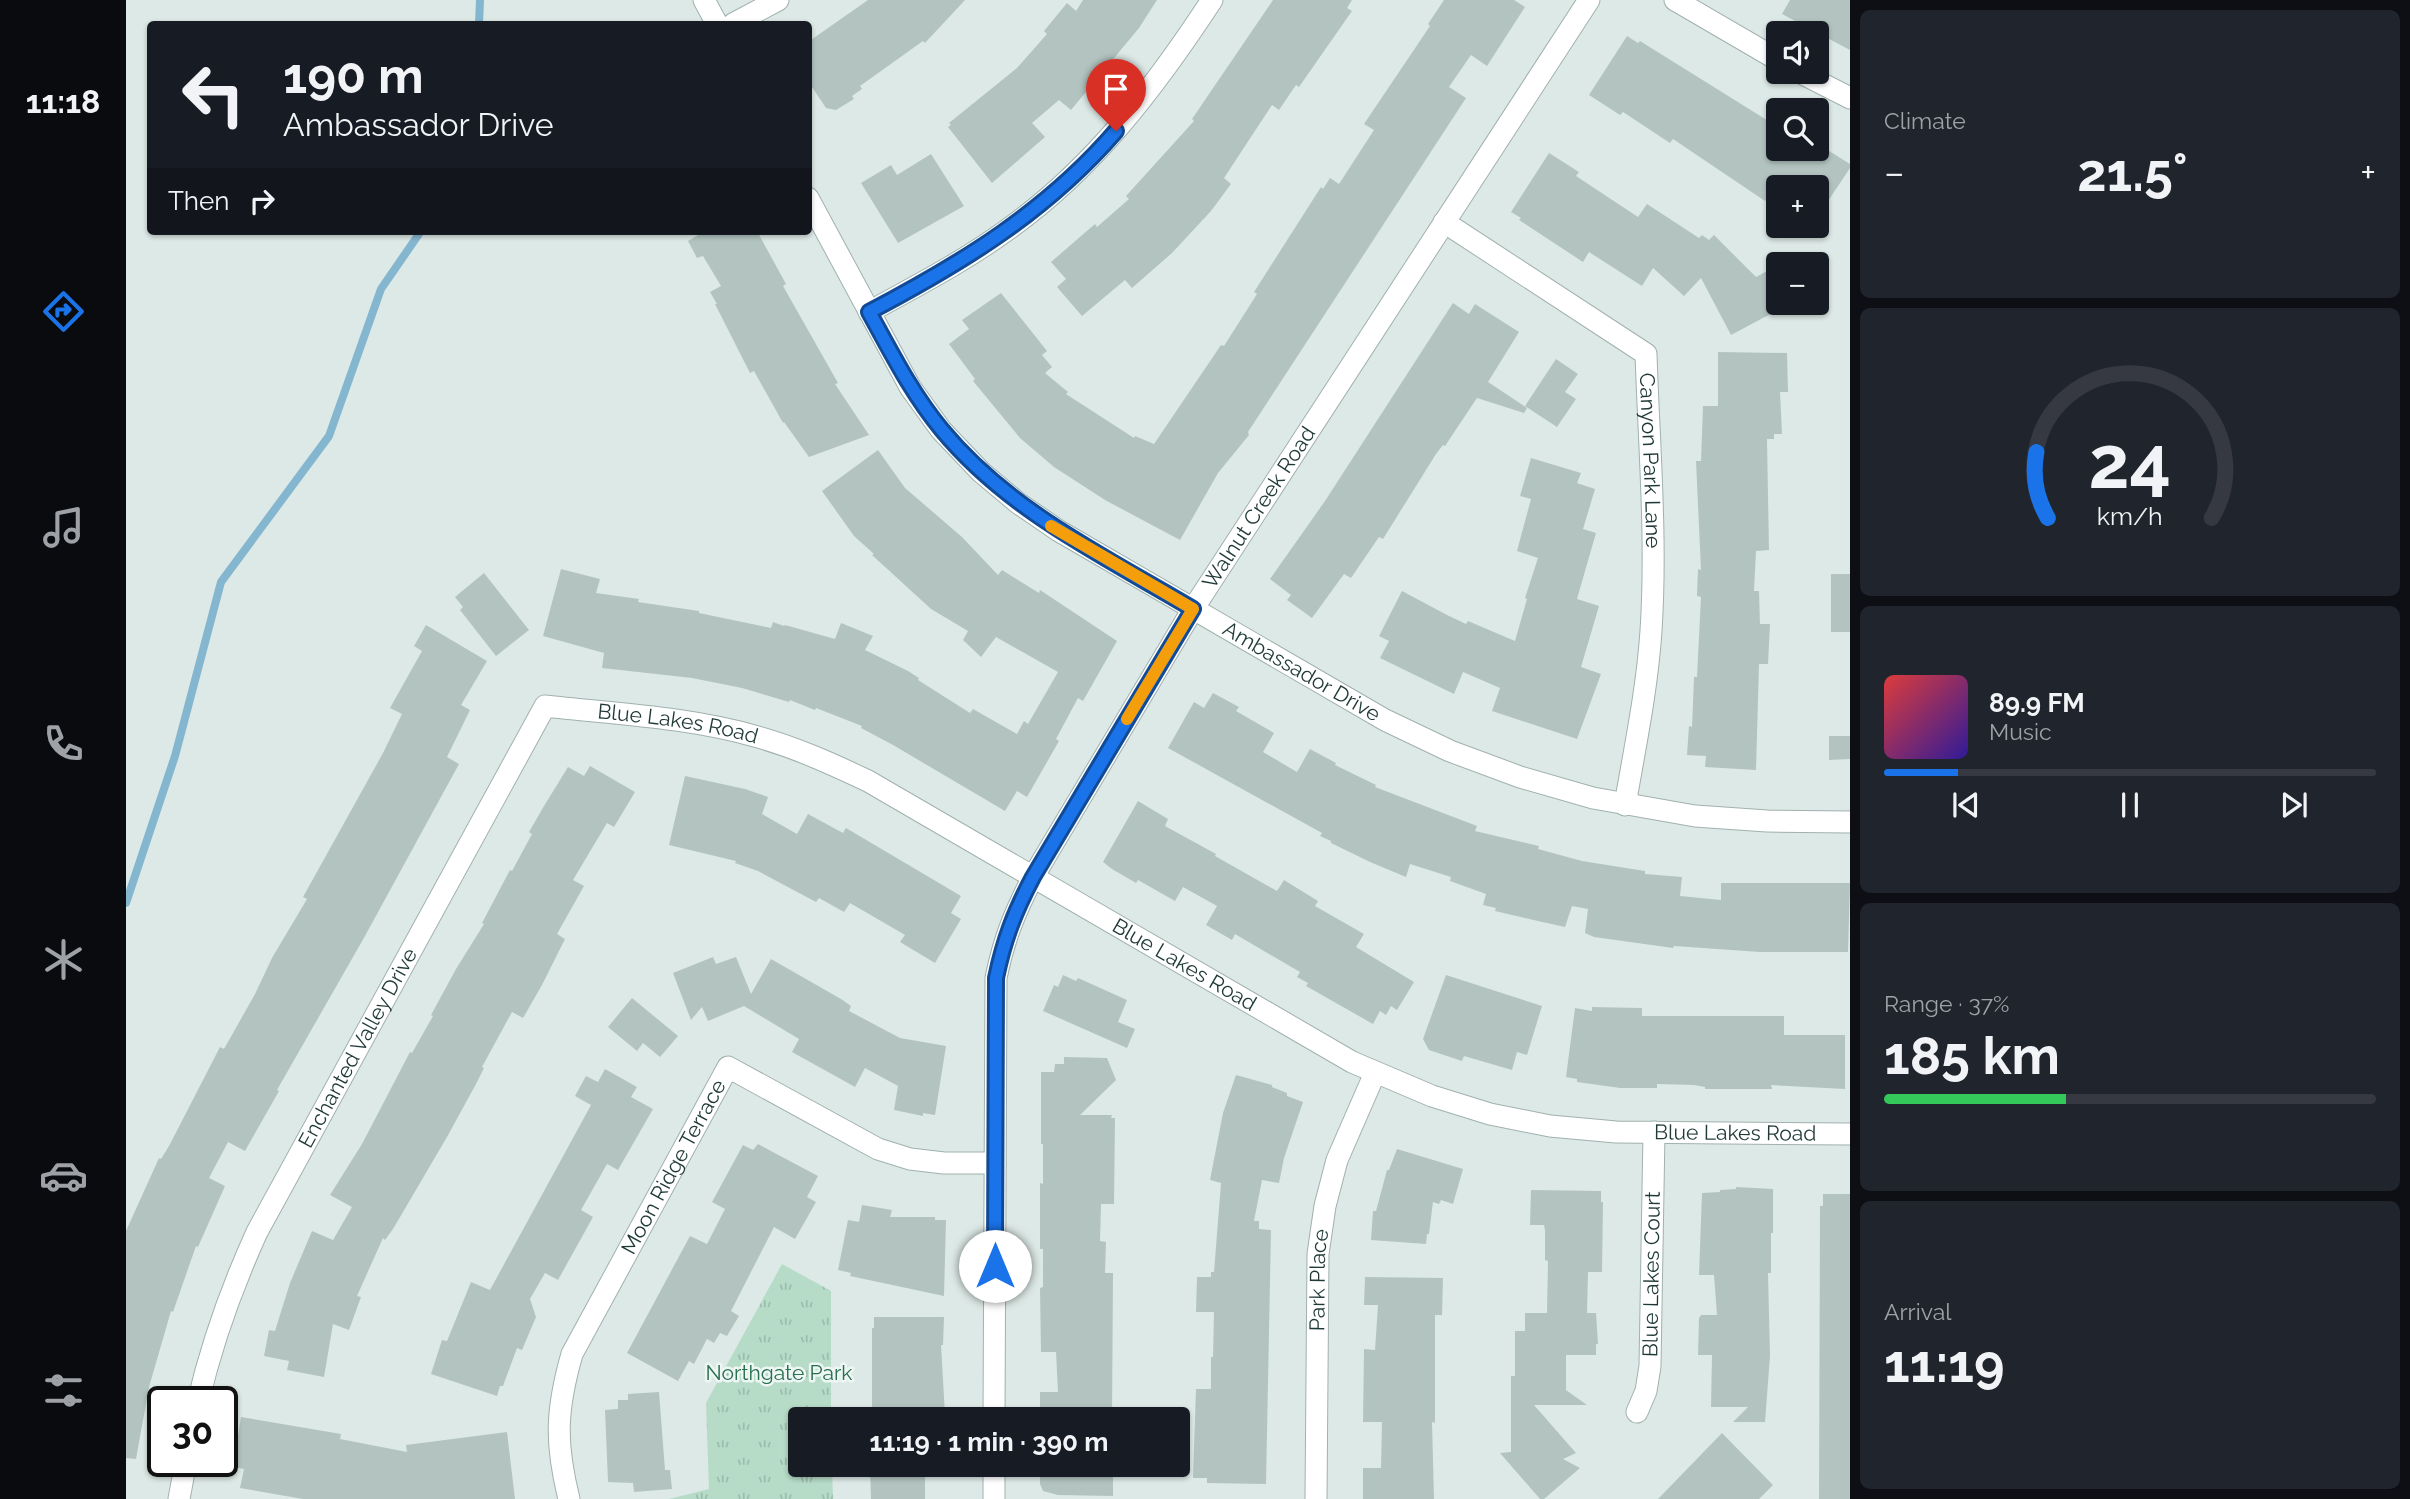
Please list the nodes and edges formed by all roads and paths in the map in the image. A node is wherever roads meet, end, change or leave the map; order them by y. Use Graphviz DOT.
graph roads {
  1 [pos="704,0"];
  2 [pos="778,0"];
  3 [pos="1212,0"];
  4 [pos="1589,0"];
  5 [pos="1675,0"];
  6 [pos="715,21"];
  7 [pos="739,21"];
  8 [pos="1766,53"];
  9 [pos="1823,84"];
  10 [pos="1850,98"];
  11 [pos="812,205"];
  12 [pos="1444,222"];
  13 [pos="869,312"];
  14 [pos="1193,609"];
  15 [pos="545,706"];
  16 [pos="1625,805"];
  17 [pos="1850,822"];
  18 [pos="1033,877"];
  19 [pos="1376,1073"];
  20 [pos="1654,1132"];
  21 [pos="1850,1134"];
  22 [pos="995,1163"];
  23 [pos="202,1386"];
  24 [pos="994,1407"];
  25 [pos="1637,1412"];
  26 [pos="183,1477"];
  27 [pos="994,1477"];
  28 [pos="179,1499"];
  29 [pos="569,1499"];
  30 [pos="994,1499"];
  31 [pos="1316,1499"];
  1 -- 6 [label="street"];
  2 -- 7 [label="street"];
  3 -- 13 [label="street"];
  4 -- 12 [label="street, Walnut Creek Road"];
  5 -- 8 [label="street"];
  9 -- 10 [label="street"];
  11 -- 13 [label="street, Ambassador Drive"];
  12 -- 14 [label="street, Walnut Creek Road"];
  12 -- 16 [label="street, Canyon Park Lane"];
  13 -- 14 [label="street, Ambassador Drive"];
  14 -- 16 [label="street, Ambassador Drive"];
  14 -- 18 [label="street, Walnut Creek Road"];
  15 -- 18 [label="street, Blue Lakes Road"];
  15 -- 23 [label="street, Enchanted Valley Drive"];
  16 -- 17 [label="street, Ambassador Drive"];
  18 -- 19 [label="street, Blue Lakes Road"];
  18 -- 22 [label="street, Walnut Creek Road"];
  19 -- 20 [label="street, Blue Lakes Road"];
  19 -- 31 [label="street, Park Place"];
  20 -- 21 [label="street, Blue Lakes Road"];
  20 -- 25 [label="street, Blue Lakes Court"];
  22 -- 24 [label="street, Walnut Creek Road"];
  22 -- 29 [label="street, Moon Ridge Terrace"];
  26 -- 28 [label="street"];
  27 -- 30 [label="street"];
}
